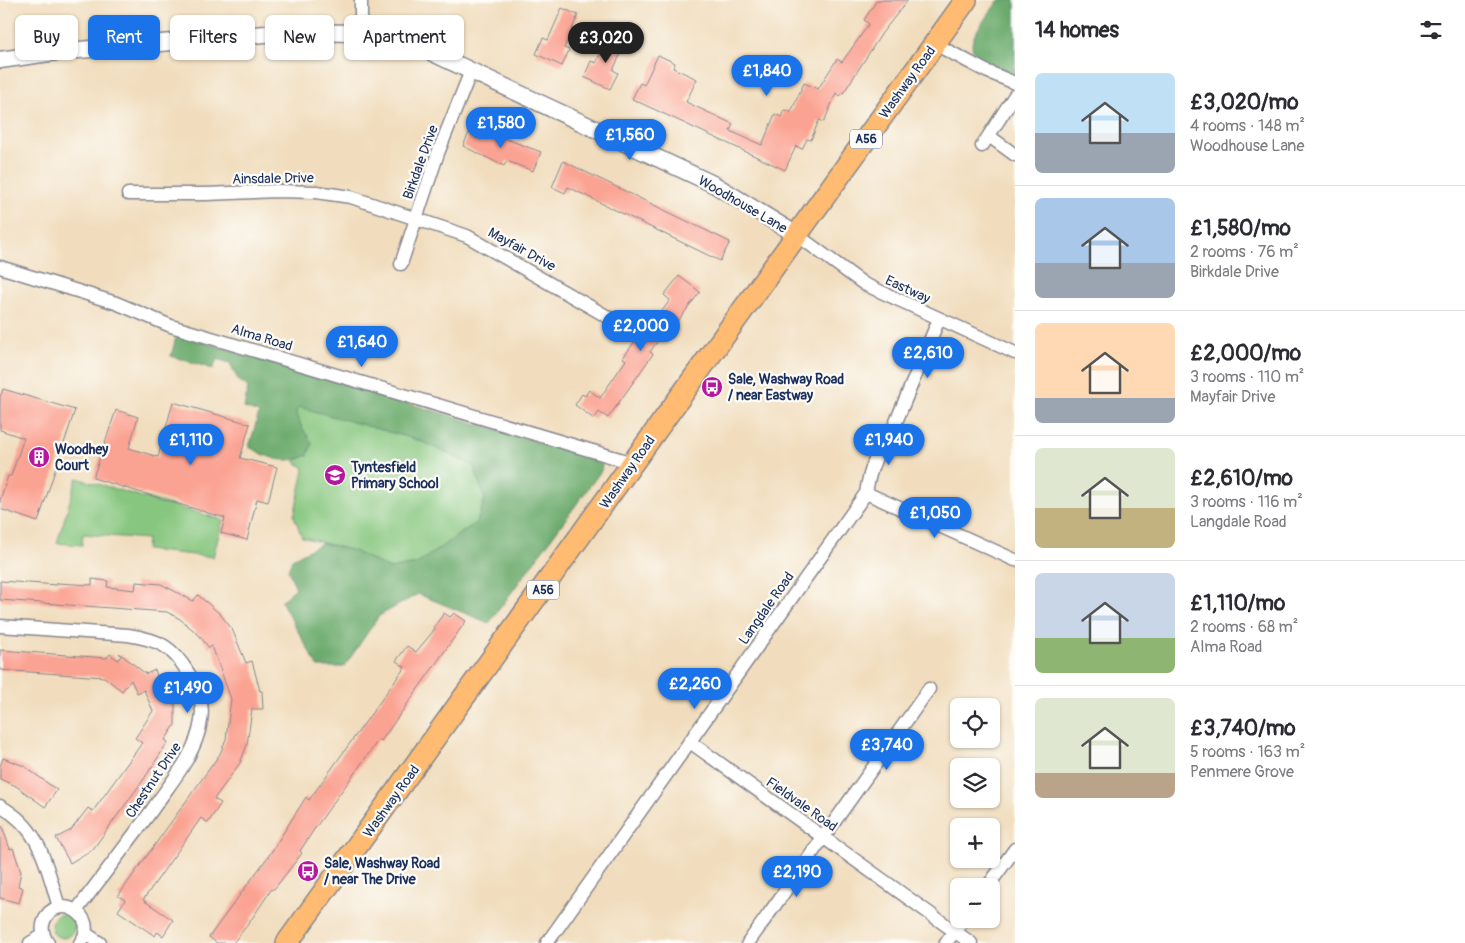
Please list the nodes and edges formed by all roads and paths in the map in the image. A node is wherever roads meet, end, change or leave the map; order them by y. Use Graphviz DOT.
graph roads {
  1 [pos="361,0"];
  2 [pos="966,0"];
  3 [pos="361,15"];
  4 [pos="344,33"];
  5 [pos="935,44"];
  6 [pos="0,60"];
  7 [pos="448,60"];
  8 [pos="471,71"];
  9 [pos="1015,83"];
  10 [pos="1015,94"];
  11 [pos="1015,155"];
  12 [pos="128,194"];
  13 [pos="415,220"];
  14 [pos="797,235"];
  15 [pos="401,264"];
  16 [pos="0,267"];
  17 [pos="608,317"];
  18 [pos="939,319"];
  19 [pos="1015,353"];
  20 [pos="633,463"];
  21 [pos="866,493"];
  22 [pos="1015,560"];
  23 [pos="0,626"];
  24 [pos="928,689"];
  25 [pos="690,742"];
  26 [pos="0,806"];
  27 [pos="823,837"];
  28 [pos="1015,849"];
  29 [pos="994,878"];
  30 [pos="59,907"];
  31 [pos="76,911"];
  32 [pos="957,928"];
  33 [pos="955,931"];
  34 [pos="82,938"];
  35 [pos="46,939"];
  36 [pos="30,943"];
  37 [pos="100,943"];
  38 [pos="287,943"];
  39 [pos="547,943"];
  40 [pos="748,943"];
  41 [pos="946,943"];
  42 [pos="971,943"];
  1 -- 3 [label="street"];
  2 -- 5 [label="highway, Washway Road / A56"];
  4 -- 6 [label="street, Woodhouse Lane"];
  5 -- 9 [label="street"];
  5 -- 14 [label="highway, Washway Road / A56"];
  7 -- 8 [label="street, Woodhouse Lane"];
  8 -- 13 [label="street, Birkdale Drive"];
  8 -- 14 [label="street, Woodhouse Lane"];
  10 -- 11 [label="street"];
  12 -- 13 [label="street, Ainsdale Drive"];
  13 -- 15 [label="street, Birkdale Drive"];
  13 -- 17 [label="street, Mayfair Drive"];
  14 -- 18 [label="street, Eastway"];
  14 -- 20 [label="highway, Washway Road / A56"];
  16 -- 20 [label="street, Alma Road"];
  18 -- 19 [label="street, Eastway"];
  18 -- 21 [label="street, Langdale Road"];
  20 -- 38 [label="highway, Washway Road / A56"];
  21 -- 22 [label="street"];
  21 -- 25 [label="street, Langdale Road"];
  23 -- 31 [label="street, Chestnut Drive"];
  24 -- 27 [label="street"];
  25 -- 27 [label="street, Fieldvale Road"];
  25 -- 39 [label="street, Langdale Road"];
  26 -- 30 [label="street"];
  27 -- 33 [label="street, Fieldvale Road"];
  27 -- 40 [label="street"];
  28 -- 29 [label="street"];
  30 -- 31 [label="street"];
  30 -- 35 [label="street"];
  31 -- 34 [label="street"];
  32 -- 33 [label="street"];
  33 -- 41 [label="street"];
  33 -- 42 [label="street, Fieldvale Road"];
  34 -- 37 [label="street"];
  35 -- 36 [label="street"];
}
